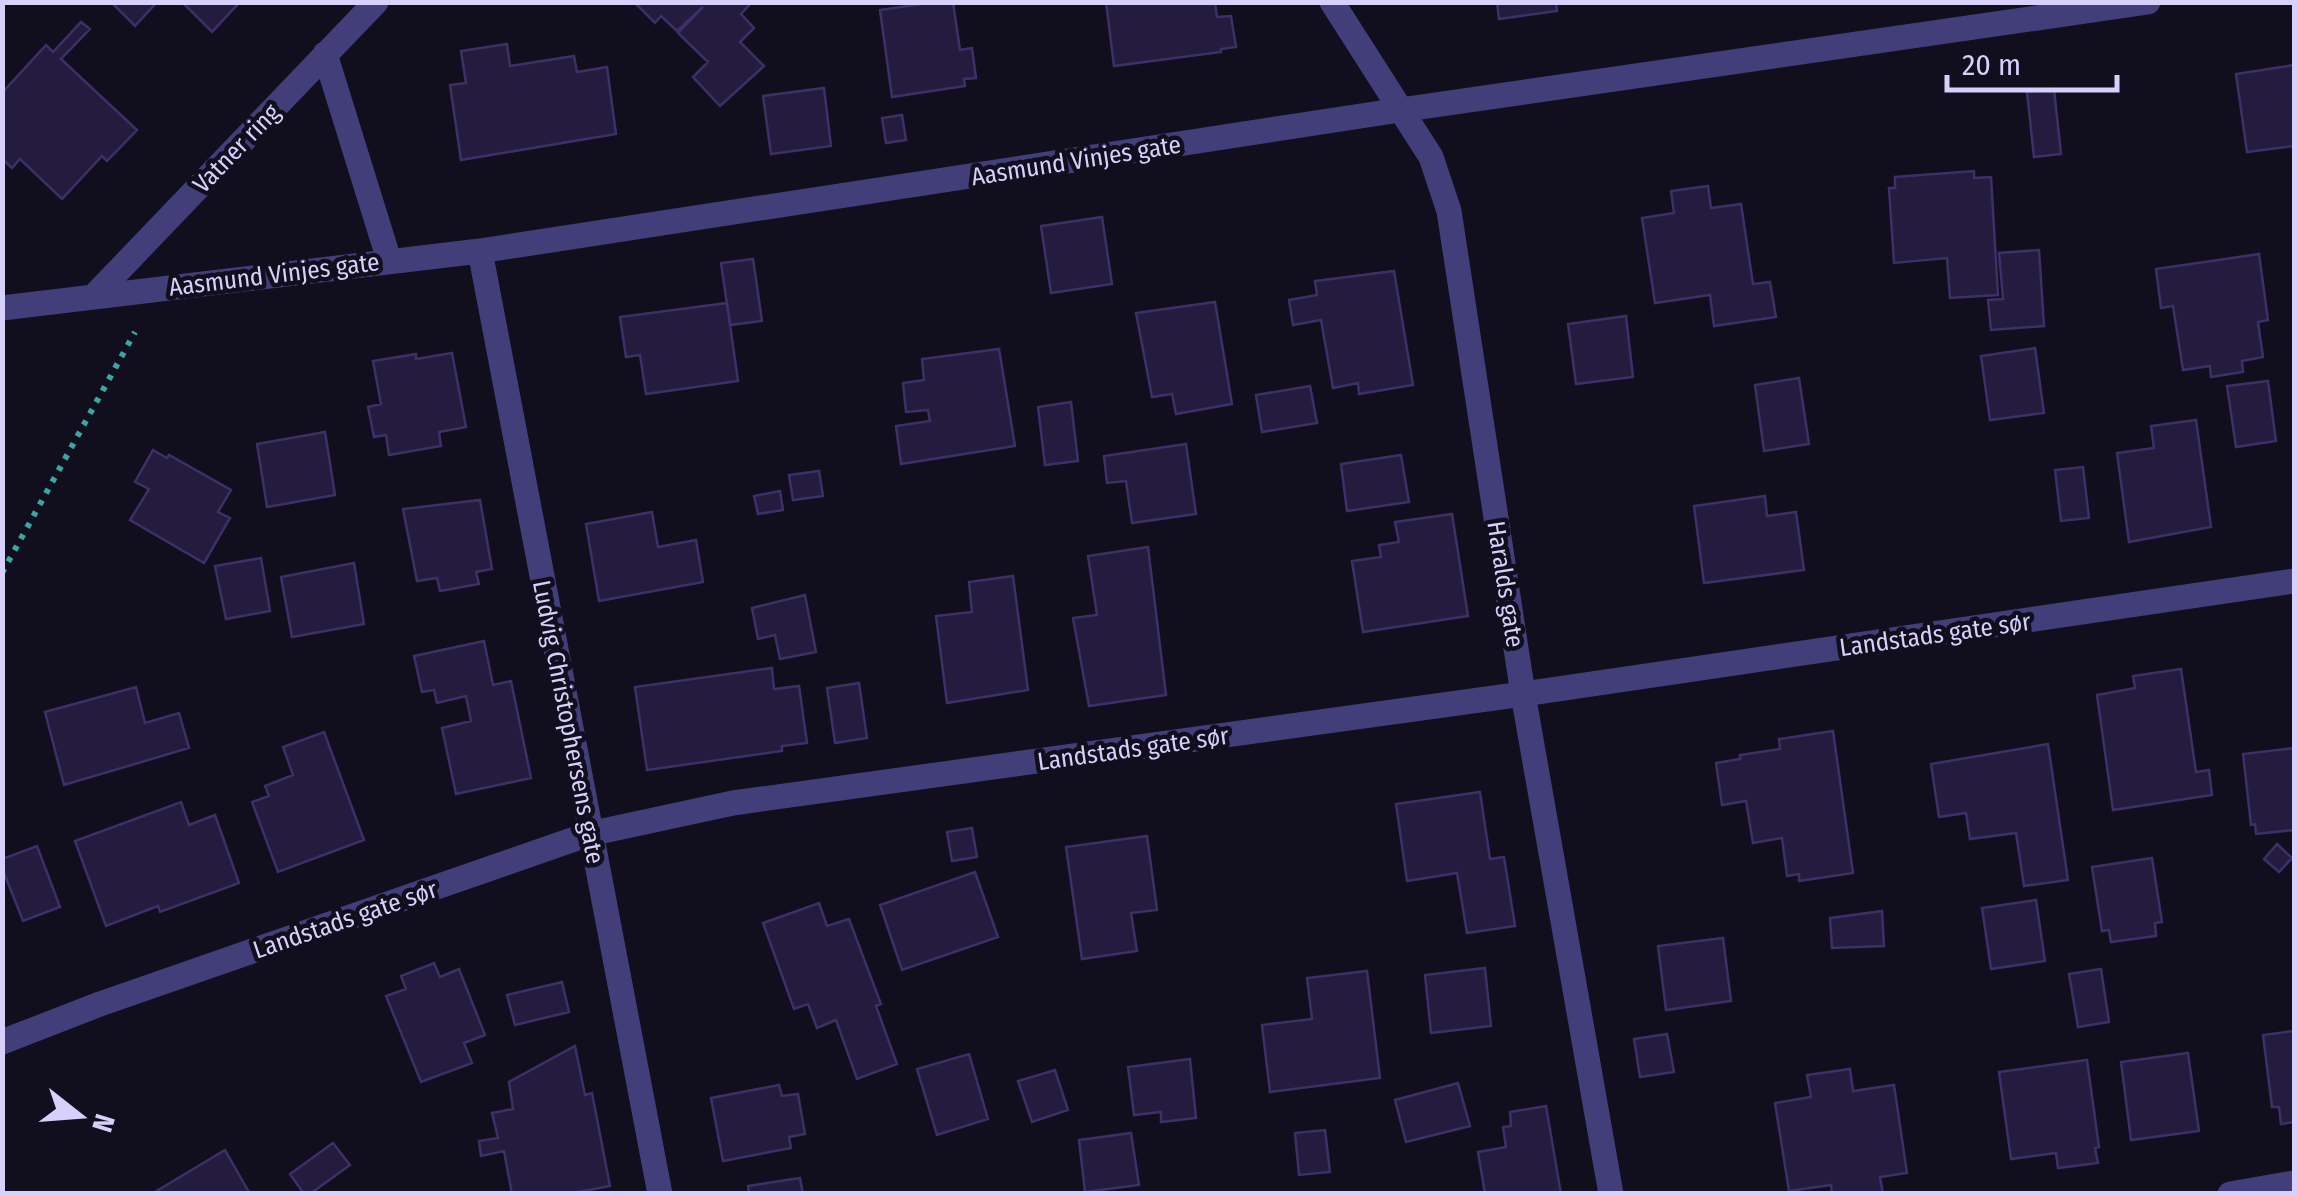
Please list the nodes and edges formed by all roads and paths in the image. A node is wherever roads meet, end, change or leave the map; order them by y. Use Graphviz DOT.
graph roads {
  1 [pos="376,2"];
  2 [pos="1332,2"];
  3 [pos="2148,2"];
  4 [pos="325,54"];
  5 [pos="1400,110"];
  6 [pos="480,251"];
  7 [pos="389,260"];
  8 [pos="160,287"];
  9 [pos="96,294"];
  10 [pos="2,308"];
  11 [pos="2,573"];
  12 [pos="2294,580"];
  13 [pos="1524,694"];
  14 [pos="590,834"];
  15 [pos="2,1042"];
  16 [pos="2294,1184"];
  17 [pos="660,1194"];
  18 [pos="1611,1194"];
  19 [pos="2230,1194"];
  1 -- 4 [label="street, Vatner ring"];
  2 -- 5 [label="street, Haralds gate"];
  3 -- 5 [label="street, Aasmund Vinjes gate"];
  4 -- 7 [label="street"];
  4 -- 9 [label="street, Vatner ring"];
  5 -- 6 [label="street, Aasmund Vinjes gate"];
  5 -- 13 [label="street, Haralds gate"];
  6 -- 7 [label="street, Aasmund Vinjes gate"];
  6 -- 14 [label="street, Ludvig Christophersens gate"];
  7 -- 8 [label="street, Aasmund Vinjes gate"];
  8 -- 9 [label="street, Aasmund Vinjes gate"];
  8 -- 11 [label="path"];
  9 -- 10 [label="street, Aasmund Vinjes gate"];
  12 -- 13 [label="street, Landstads gate sør"];
  13 -- 14 [label="street, Landstads gate sør"];
  13 -- 18 [label="street, Haralds gate"];
  14 -- 15 [label="street, Landstads gate sør"];
  14 -- 17 [label="street, Ludvig Christophersens gate"];
  16 -- 19 [label="street"];
}
